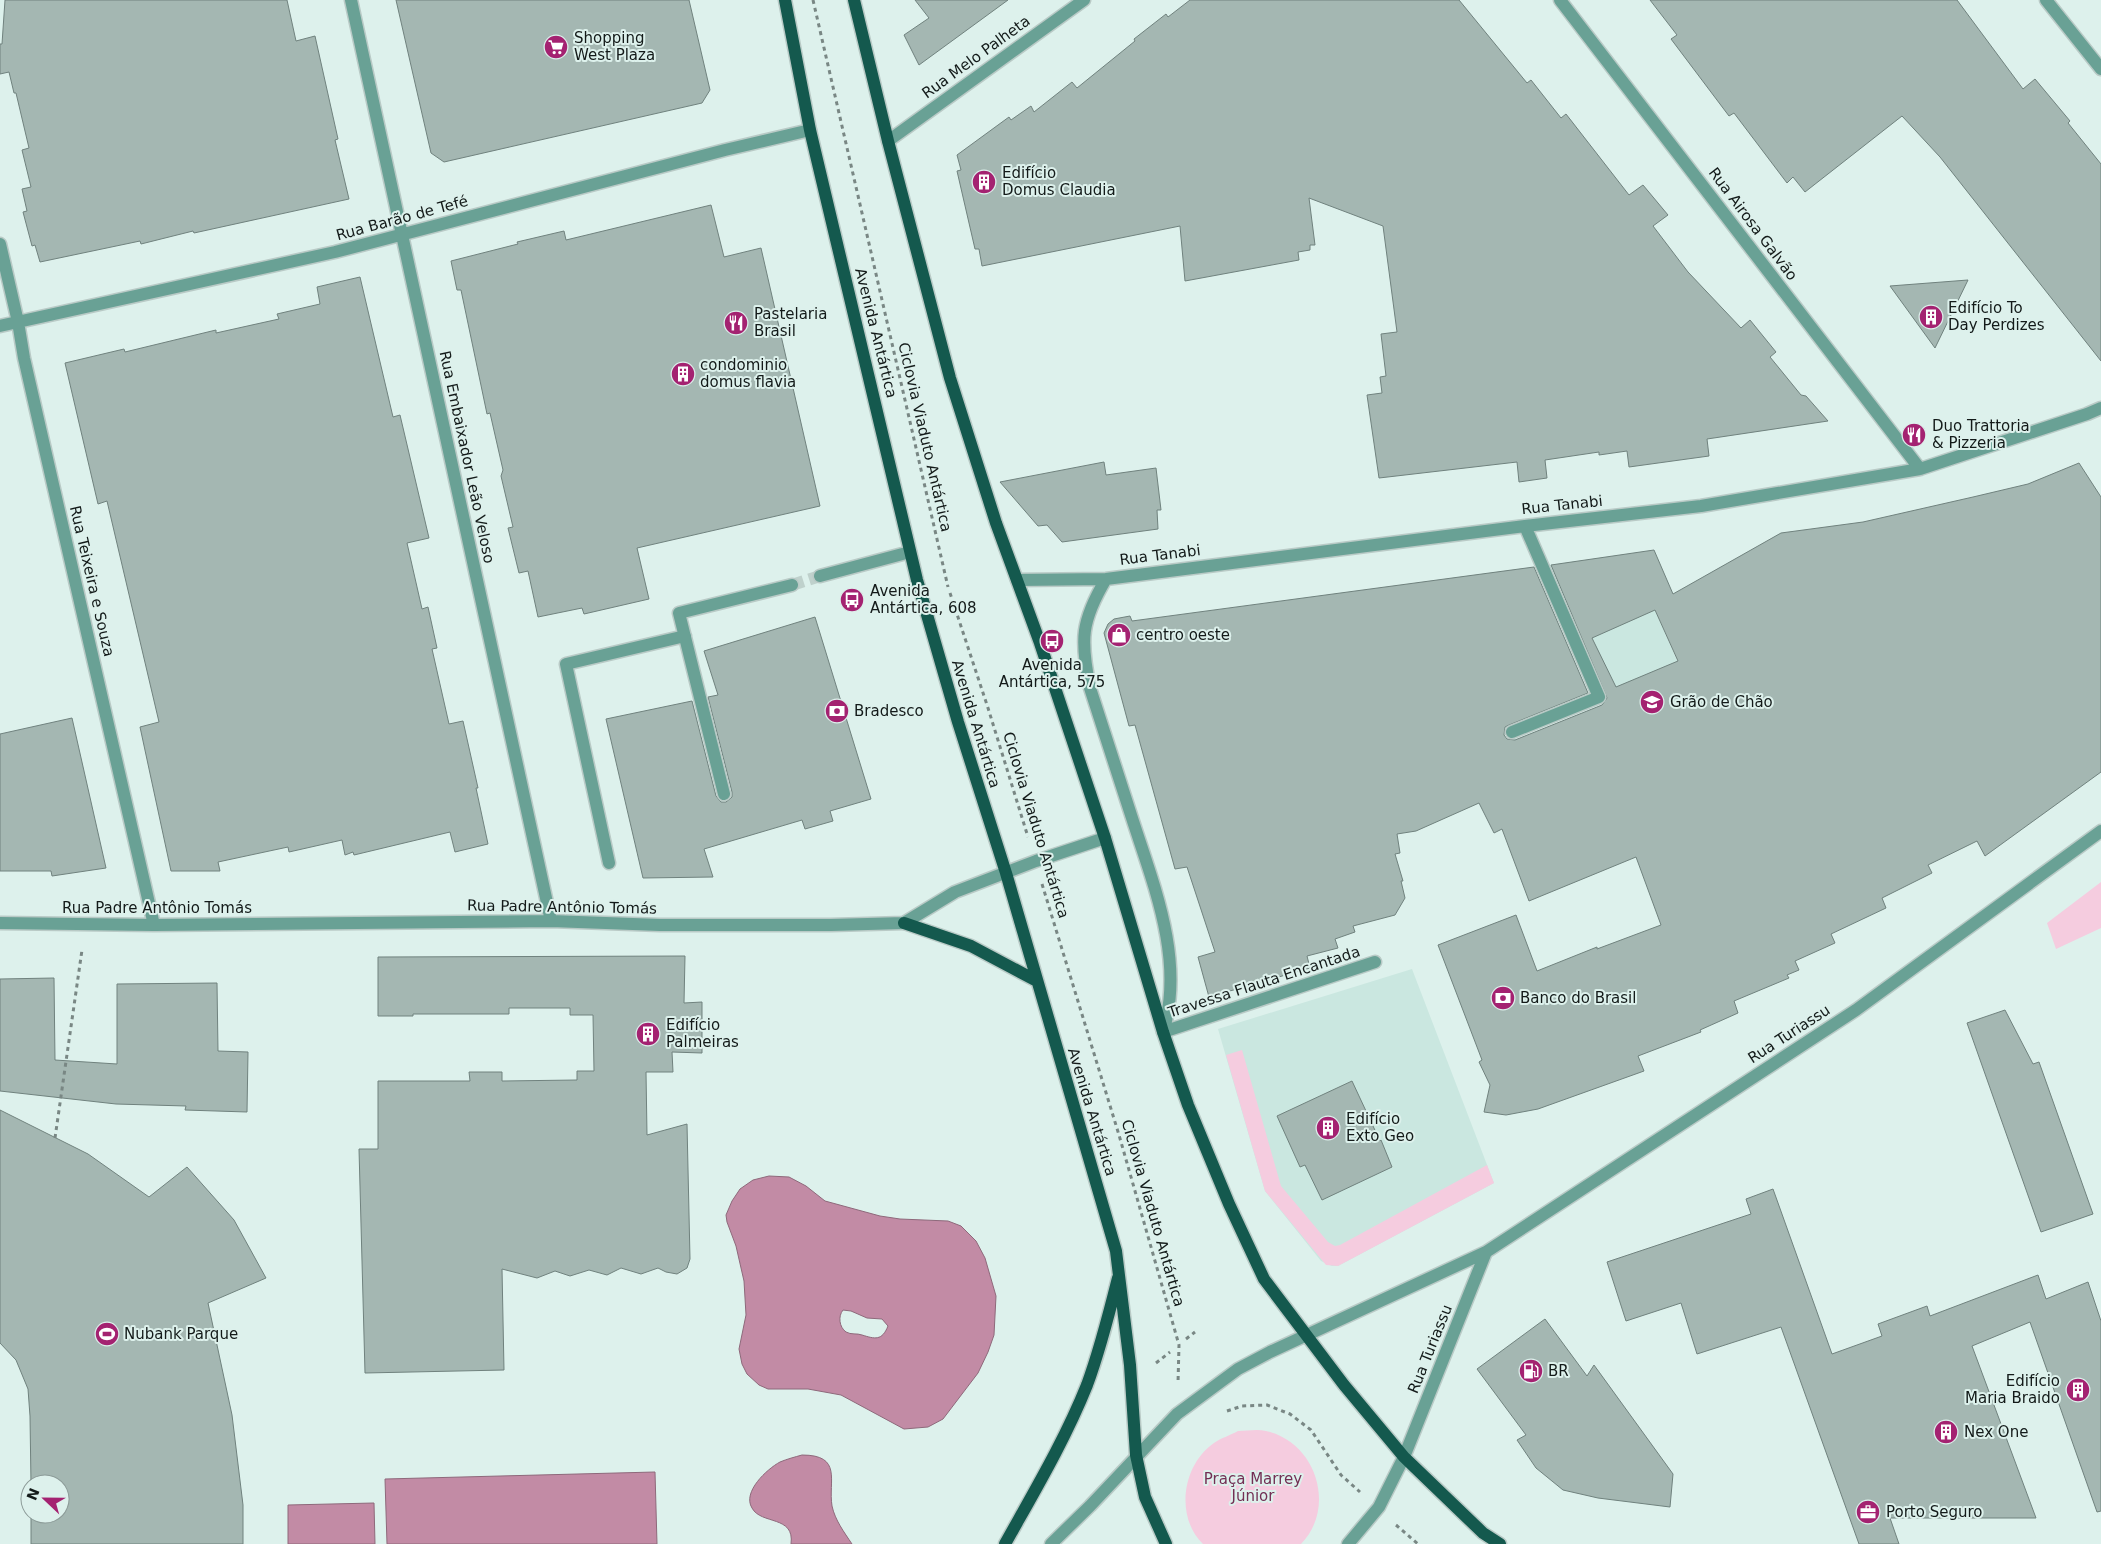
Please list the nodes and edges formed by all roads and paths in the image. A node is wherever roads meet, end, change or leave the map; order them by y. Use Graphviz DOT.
graph roads {
  1 [pos="351,0"];
  2 [pos="785,0"];
  3 [pos="813,0"];
  4 [pos="854,0"];
  5 [pos="1084,0"];
  6 [pos="1560,0"];
  7 [pos="2046,0"];
  8 [pos="2101,69"];
  9 [pos="810,130"];
  10 [pos="888,141"];
  11 [pos="402,235"];
  12 [pos="0,244"];
  13 [pos="18,322"];
  14 [pos="0,326"];
  15 [pos="2101,408"];
  16 [pos="1920,469"];
  17 [pos="1525,526"];
  18 [pos="910,552"];
  19 [pos="820,576"];
  20 [pos="1106,578"];
  21 [pos="1017,580"];
  22 [pos="792,585"];
  23 [pos="685,636"];
  24 [pos="1512,732"];
  25 [pos="724,794"];
  26 [pos="2101,831"];
  27 [pos="1105,838"];
  28 [pos="1036,861"];
  29 [pos="609,863"];
  30 [pos="1006,874"];
  31 [pos="551,921"];
  32 [pos="0,923"];
  33 [pos="904,923"];
  34 [pos="84,924"];
  35 [pos="154,925"];
  36 [pos="1375,962"];
  37 [pos="1036,980"];
  38 [pos="1163,1032"];
  39 [pos="56,1138"];
  40 [pos="1486,1252"];
  41 [pos="1120,1271"];
  42 [pos="1194,1332"];
  43 [pos="1307,1336"];
  44 [pos="1186,1339"];
  45 [pos="1170,1352"];
  46 [pos="1149,1368"];
  47 [pos="1222,1412"];
  48 [pos="1177,1414"];
  49 [pos="1136,1455"];
  50 [pos="1404,1457"];
  51 [pos="1362,1494"];
  52 [pos="1005,1544"];
  53 [pos="1051,1544"];
  54 [pos="1166,1544"];
  55 [pos="1348,1544"];
  56 [pos="1500,1544"];
  1 -- 11 [label="street, Rua Embaixador Leão Veloso"];
  2 -- 9 [label="main road, Avenida Antártica"];
  3 -- 28 [label="path, Ciclovia Viaduto Antártica"];
  4 -- 10 [label="main road"];
  5 -- 10 [label="street, Rua Melo Palheta"];
  6 -- 16 [label="street, Rua Airosa Galvão"];
  7 -- 8 [label="street"];
  9 -- 11 [label="street, Rua Barão de Tefé"];
  9 -- 18 [label="main road, Avenida Antártica"];
  10 -- 21 [label="main road"];
  11 -- 13 [label="street, Rua Barão de Tefé"];
  11 -- 31 [label="street, Rua Embaixador Leão Veloso"];
  12 -- 13 [label="street, Rua Teixeira e Souza"];
  13 -- 14 [label="street, Rua Barão de Tefé"];
  13 -- 35 [label="street, Rua Teixeira e Souza"];
  15 -- 16 [label="street, Rua Tanabi"];
  16 -- 17 [label="street, Rua Tanabi"];
  17 -- 20 [label="street, Rua Tanabi"];
  17 -- 24 [label="street"];
  18 -- 19 [label="street"];
  18 -- 30 [label="main road, Avenida Antártica"];
  20 -- 21 [label="street, Rua Tanabi"];
  20 -- 38 [label="street"];
  21 -- 27 [label="main road"];
  22 -- 23 [label="street"];
  23 -- 25 [label="street"];
  23 -- 29 [label="street"];
  26 -- 40 [label="street, Rua Turiassu"];
  27 -- 28 [label="street, Rua Padre Antônio Tomás"];
  27 -- 38 [label="main road"];
  28 -- 30 [label="street, Rua Padre Antônio Tomás"];
  28 -- 48 [label="path, Ciclovia Viaduto Antártica"];
  30 -- 33 [label="street, Rua Padre Antônio Tomás"];
  30 -- 37 [label="main road, Avenida Antártica"];
  31 -- 33 [label="street, Rua Padre Antônio Tomás"];
  31 -- 35 [label="street, Rua Padre Antônio Tomás"];
  32 -- 34 [label="street, Rua Padre Antônio Tomás"];
  33 -- 37 [label="main road"];
  34 -- 35 [label="street, Rua Padre Antônio Tomás"];
  34 -- 39 [label="path"];
  36 -- 38 [label="street, Travessa Flauta Encantada"];
  37 -- 41 [label="main road, Avenida Antártica"];
  38 -- 43 [label="main road"];
  40 -- 43 [label="street, Rua Turiassu"];
  40 -- 50 [label="street, Rua Turiassu"];
  41 -- 49 [label="main road, Avenida Antártica"];
  41 -- 52 [label="main road"];
  42 -- 44 [label="path"];
  43 -- 48 [label="street"];
  43 -- 50 [label="main road"];
  45 -- 46 [label="path"];
  47 -- 51 [label="path"];
  48 -- 49 [label="street"];
  49 -- 53 [label="street"];
  49 -- 54 [label="main road"];
  50 -- 55 [label="street"];
  50 -- 56 [label="main road"];
}
